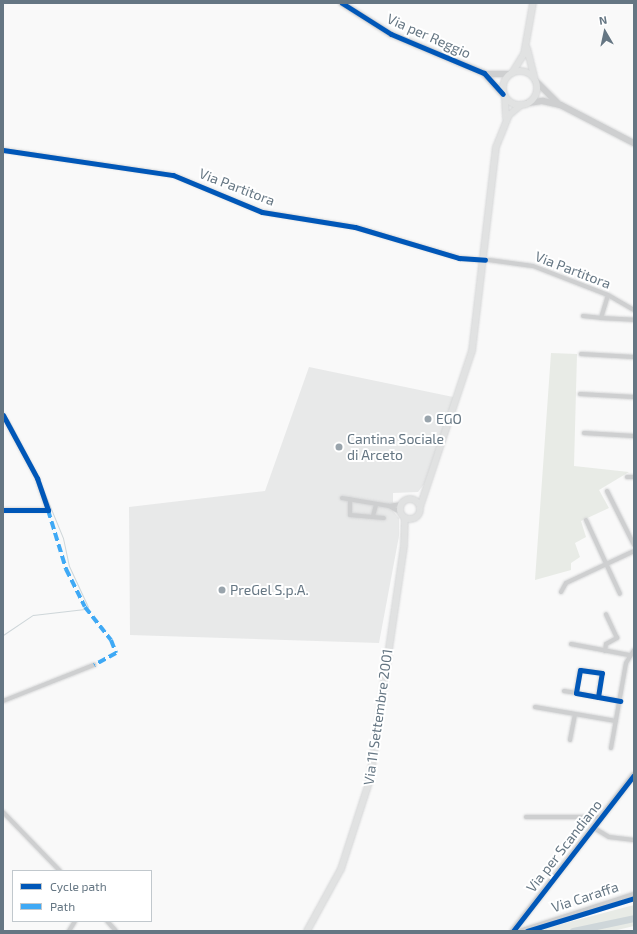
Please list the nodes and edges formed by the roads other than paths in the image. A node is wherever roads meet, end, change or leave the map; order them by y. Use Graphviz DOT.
graph roads {
  1 [pos="342,3"];
  2 [pos="533,3"];
  3 [pos="527,42"];
  4 [pos="484,73"];
  5 [pos="511,73"];
  6 [pos="535,80"];
  7 [pos="504,95"];
  8 [pos="528,103"];
  9 [pos="521,105"];
  10 [pos="561,105"];
  11 [pos="505,122"];
  12 [pos="634,143"];
  13 [pos="3,150"];
  14 [pos="487,260"];
  15 [pos="608,296"];
  16 [pos="634,310"];
  17 [pos="583,316"];
  18 [pos="601,318"];
  19 [pos="634,320"];
  20 [pos="581,354"];
  21 [pos="634,357"];
  22 [pos="580,394"];
  23 [pos="634,397"];
  24 [pos="3,415"];
  25 [pos="584,433"];
  26 [pos="634,436"];
  27 [pos="627,477"];
  28 [pos="634,477"];
  29 [pos="426,482"];
  30 [pos="608,491"];
  31 [pos="342,498"];
  32 [pos="350,499"];
  33 [pos="413,500"];
  34 [pos="401,504"];
  35 [pos="376,505"];
  36 [pos="389,506"];
  37 [pos="420,507"];
  38 [pos="3,510"];
  39 [pos="400,512"];
  40 [pos="373,516"];
  41 [pos="384,518"];
  42 [pos="405,518"];
  43 [pos="412,520"];
  44 [pos="586,520"];
  45 [pos="405,540"];
  46 [pos="634,545"];
  47 [pos="634,551"];
  48 [pos="606,565"];
  49 [pos="561,592"];
  50 [pos="620,594"];
  51 [pos="606,614"];
  52 [pos="571,644"];
  53 [pos="634,650"];
  54 [pos="605,651"];
  55 [pos="629,655"];
  56 [pos="94,665"];
  57 [pos="564,691"];
  58 [pos="576,693"];
  59 [pos="598,697"];
  60 [pos="620,700"];
  61 [pos="3,701"];
  62 [pos="535,707"];
  63 [pos="575,714"];
  64 [pos="616,721"];
  65 [pos="570,740"];
  66 [pos="611,748"];
  67 [pos="634,775"];
  68 [pos="3,812"];
  69 [pos="526,816"];
  70 [pos="602,817"];
  71 [pos="594,828"];
  72 [pos="634,840"];
  73 [pos="59,870"];
  74 [pos="634,894"];
  75 [pos="74,922"];
  76 [pos="108,922"];
  77 [pos="68,931"];
  78 [pos="116,931"];
  79 [pos="307,931"];
  80 [pos="513,931"];
  81 [pos="520,931"];
  1 -- 4 [label="street, Via per Reggio"];
  2 -- 3 [label="main road, Via 11 Settembre 2001"];
  3 -- 5 [label="main road, Via 11 Settembre 2001"];
  3 -- 6 [label="main road, Via 11 Settembre 2001"];
  4 -- 5 [label="street, Via per Reggio"];
  4 -- 7 [label="street, Via per Reggio"];
  5 -- 6 [label="main road"];
  5 -- 7 [label="main road, Via 11 Settembre 2001"];
  6 -- 8 [label="main road, Via 11 Settembre 2001"];
  6 -- 10 [label="street"];
  7 -- 9 [label="main road"];
  7 -- 11 [label="main road, Via 11 Settembre 2001"];
  8 -- 9 [label="main road"];
  8 -- 10 [label="street"];
  9 -- 11 [label="main road, Via 11 Settembre 2001"];
  10 -- 12 [label="street"];
  11 -- 14 [label="main road, Via 11 Settembre 2001"];
  13 -- 14 [label="street, Via Partitora"];
  14 -- 15 [label="street, Via Partitora"];
  14 -- 29 [label="main road, Via 11 Settembre 2001"];
  15 -- 16 [label="street, Via Partitora"];
  15 -- 18 [label="street"];
  17 -- 18 [label="street"];
  18 -- 19 [label="street"];
  20 -- 21 [label="street"];
  22 -- 23 [label="street"];
  24 -- 38 [label="street"];
  25 -- 26 [label="street"];
  27 -- 28 [label="street"];
  29 -- 33 [label="main road, Via 11 Settembre 2001"];
  29 -- 37 [label="main road, Via 11 Settembre 2001"];
  30 -- 46 [label="street"];
  31 -- 32 [label="street"];
  32 -- 35 [label="street"];
  32 -- 40 [label="street"];
  33 -- 34 [label="main road"];
  33 -- 37 [label="main road"];
  34 -- 36 [label="street"];
  34 -- 39 [label="main road"];
  35 -- 36 [label="street"];
  35 -- 40 [label="street"];
  36 -- 39 [label="street"];
  37 -- 43 [label="main road, Via 11 Settembre 2001"];
  39 -- 42 [label="main road"];
  40 -- 41 [label="street"];
  42 -- 43 [label="main road"];
  42 -- 45 [label="main road, Via 11 Settembre 2001"];
  43 -- 45 [label="main road, Via 11 Settembre 2001"];
  44 -- 48 [label="street"];
  45 -- 79 [label="main road, Via 11 Settembre 2001"];
  47 -- 48 [label="street"];
  48 -- 49 [label="street"];
  48 -- 50 [label="street"];
  51 -- 54 [label="street"];
  52 -- 54 [label="street"];
  53 -- 55 [label="street"];
  54 -- 55 [label="street"];
  55 -- 60 [label="street"];
  56 -- 61 [label="street"];
  57 -- 58 [label="street"];
  58 -- 59 [label="street"];
  58 -- 59 [label="street"];
  59 -- 60 [label="street"];
  60 -- 64 [label="street"];
  62 -- 63 [label="street"];
  63 -- 64 [label="street"];
  63 -- 65 [label="street"];
  64 -- 66 [label="street"];
  67 -- 70 [label="street, Via per Scandiano"];
  68 -- 73 [label="street"];
  69 -- 70 [label="street"];
  70 -- 71 [label="street, Via per Scandiano"];
  71 -- 72 [label="street"];
  71 -- 80 [label="street, Via per Scandiano"];
  74 -- 81 [label="street, Via Caraffa"];
  75 -- 77 [label="street"];
  76 -- 78 [label="street"];
}
